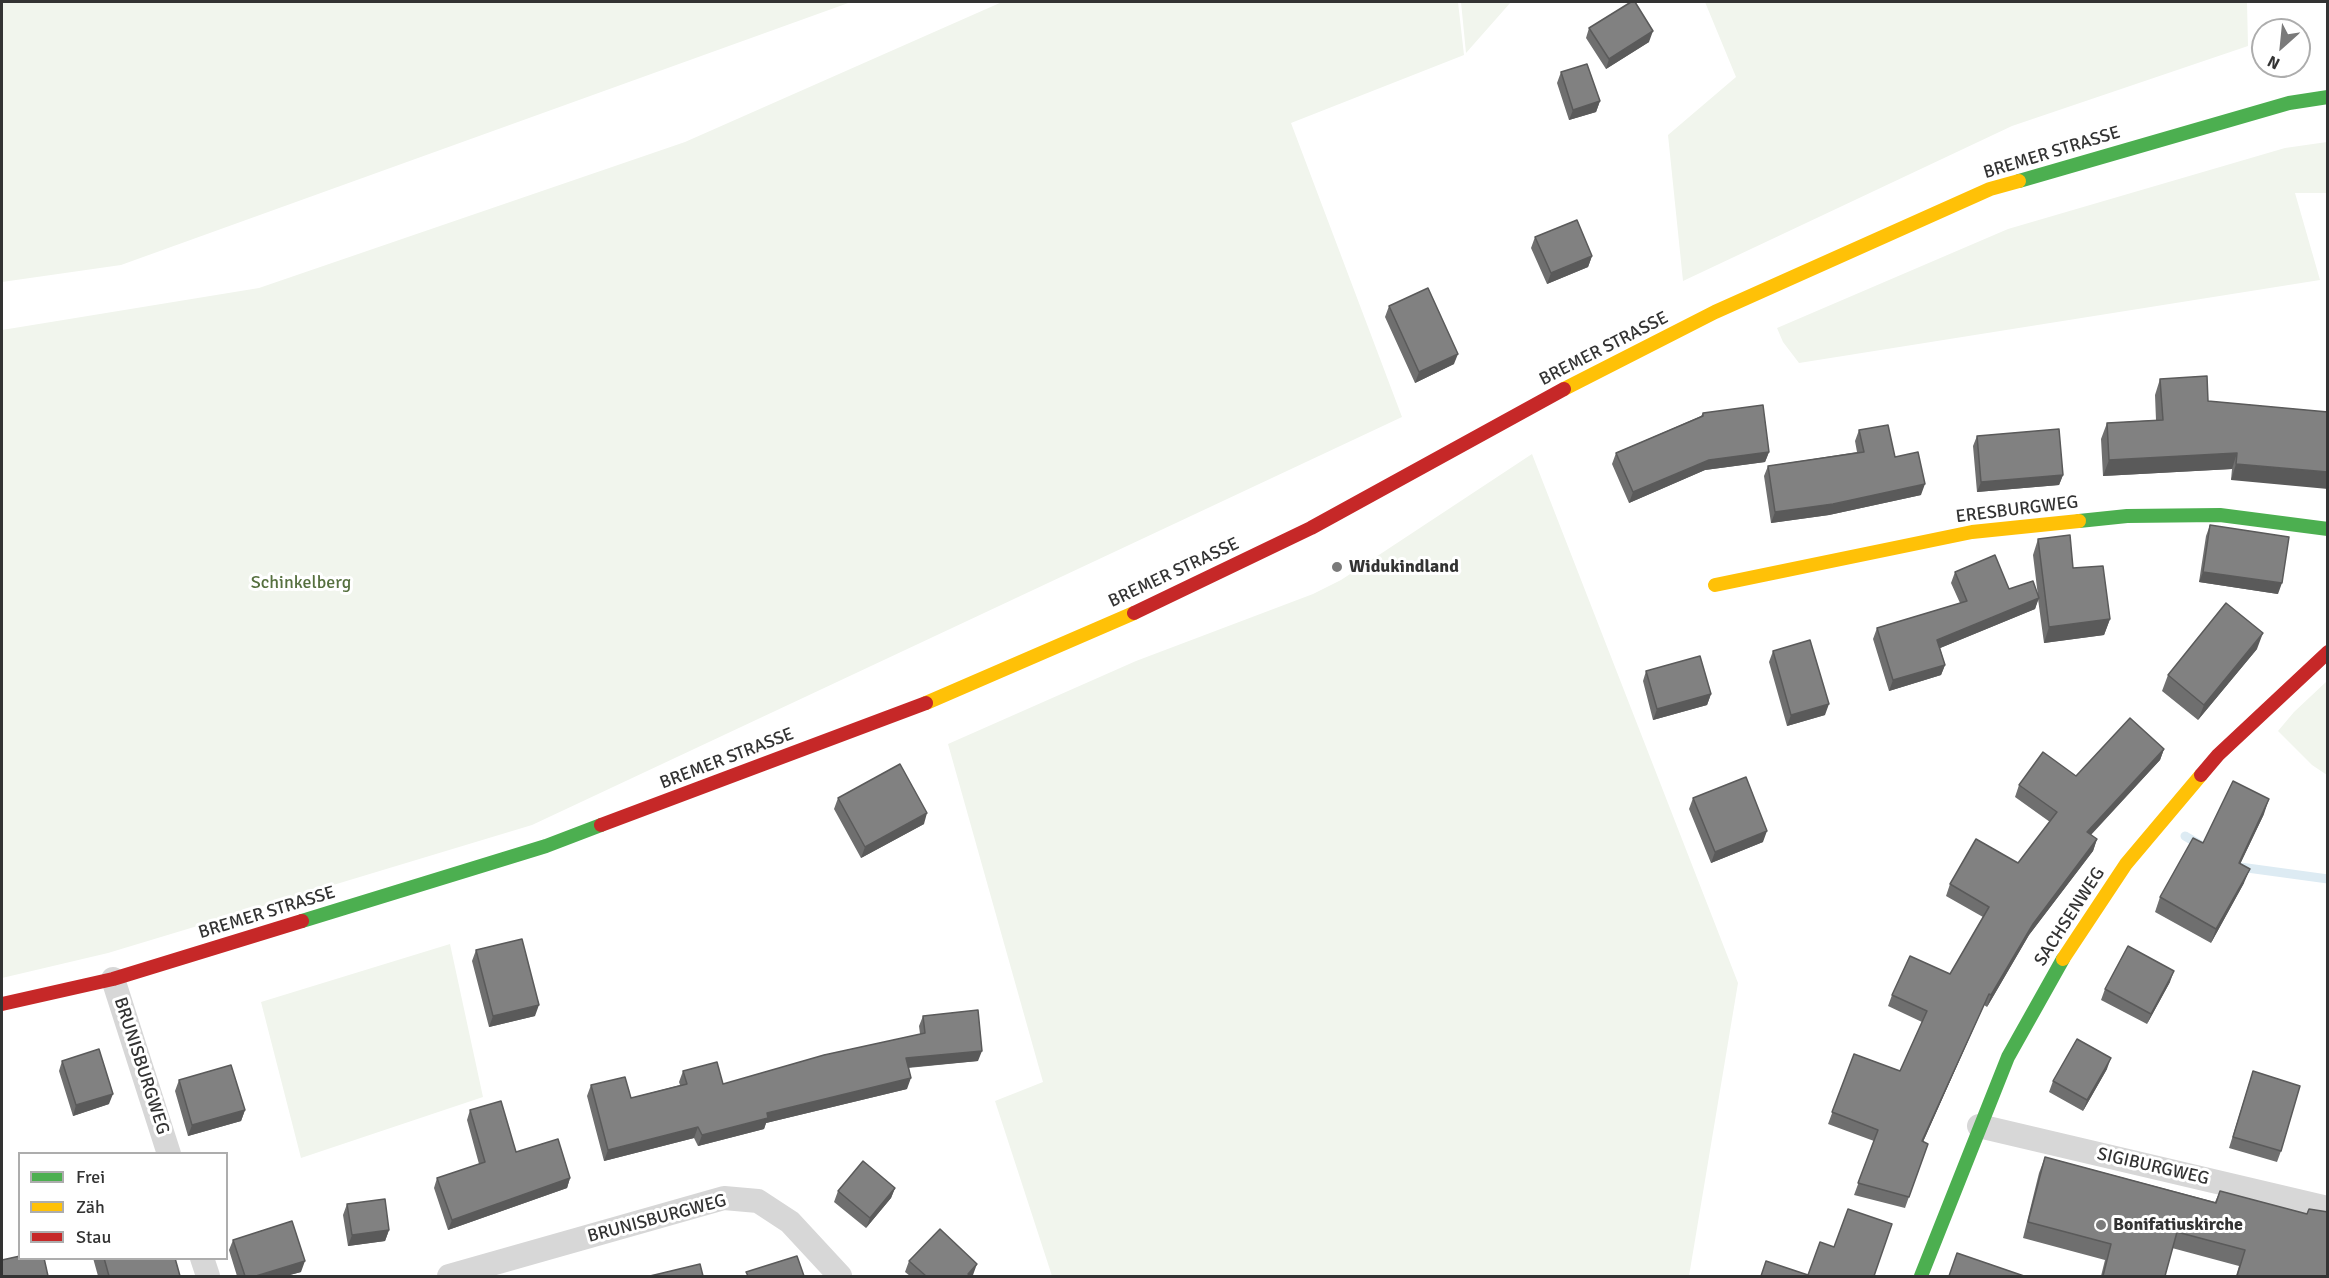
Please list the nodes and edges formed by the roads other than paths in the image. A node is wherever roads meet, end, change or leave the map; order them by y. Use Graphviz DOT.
graph roads {
  1 [pos="2328,97"];
  2 [pos="2328,529"];
  3 [pos="1715,585"];
  4 [pos="2328,652"];
  5 [pos="113,979"];
  6 [pos="2,1004"];
  7 [pos="1979,1126"];
  8 [pos="168,1152"];
  9 [pos="2328,1208"];
  10 [pos="203,1260"];
  11 [pos="208,1276"];
  12 [pos="449,1276"];
  13 [pos="840,1276"];
  14 [pos="1921,1276"];
  1 -- 5 [label="main road, BREMER STRASSE"];
  2 -- 3 [label="main road, ERESBURGWEG"];
  4 -- 7 [label="main road, SACHSENWEG"];
  5 -- 6 [label="main road, BREMER STRASSE"];
  5 -- 8 [label="street, BRUNISBURGWEG"];
  7 -- 9 [label="street, SIGIBURGWEG"];
  7 -- 14 [label="main road, SACHSENWEG"];
  10 -- 11 [label="street"];
  12 -- 13 [label="street, BRUNISBURGWEG"];
}
